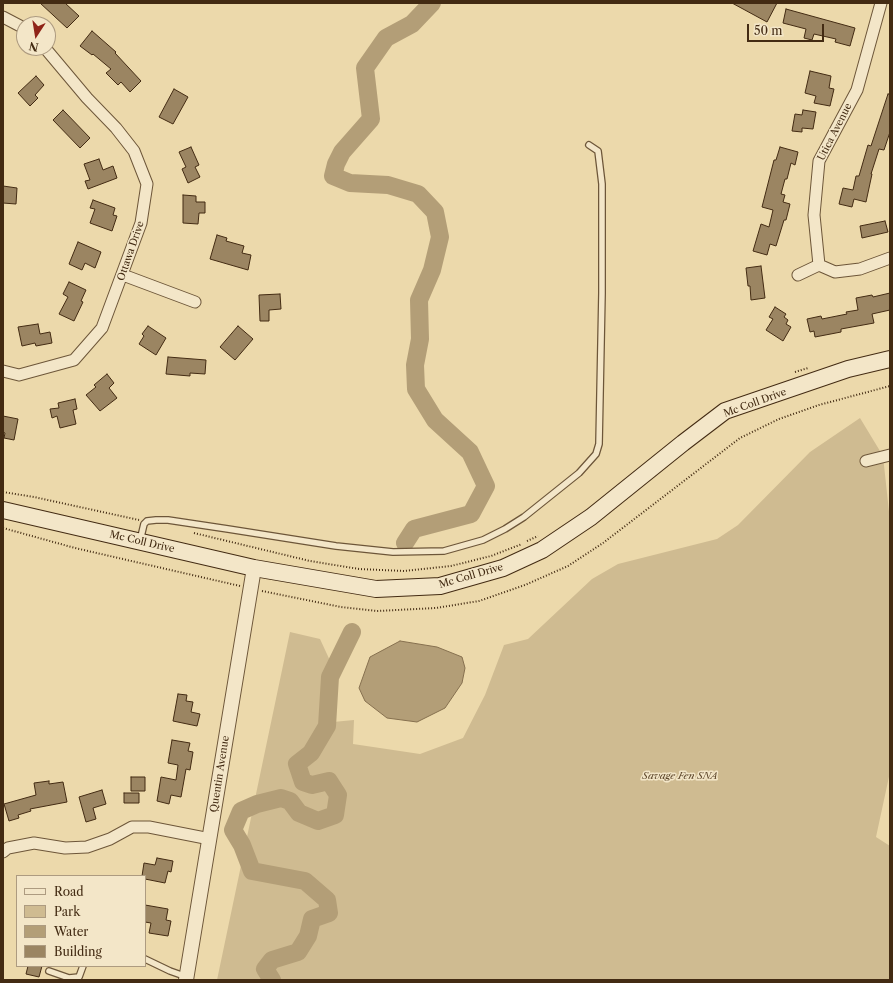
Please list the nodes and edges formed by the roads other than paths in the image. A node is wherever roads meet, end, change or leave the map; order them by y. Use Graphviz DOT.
graph roads {
  1 [pos="881,3"];
  2 [pos="890,5"];
  3 [pos="3,17"];
  4 [pos="16,24"];
  5 [pos="52,56"];
  6 [pos="589,145"];
  7 [pos="890,258"];
  8 [pos="819,265"];
  9 [pos="123,275"];
  10 [pos="798,275"];
  11 [pos="195,302"];
  12 [pos="890,359"];
  13 [pos="3,371"];
  14 [pos="890,454"];
  15 [pos="866,461"];
  16 [pos="3,510"];
  17 [pos="140,541"];
  18 [pos="254,568"];
  19 [pos="210,839"];
  20 [pos="3,852"];
  21 [pos="146,960"];
  22 [pos="83,967"];
  23 [pos="49,971"];
  24 [pos="187,979"];
  1 -- 2 [label="street"];
  1 -- 8 [label="street, Utica Avenue"];
  3 -- 4 [label="street"];
  5 -- 9 [label="street, Ottawa Drive"];
  6 -- 17 [label="lane"];
  7 -- 8 [label="street"];
  8 -- 10 [label="street"];
  9 -- 11 [label="street"];
  9 -- 13 [label="street, Ottawa Drive"];
  12 -- 18 [label="main road, Mc Coll Drive"];
  14 -- 15 [label="street"];
  16 -- 17 [label="main road, Mc Coll Drive"];
  17 -- 18 [label="main road, Mc Coll Drive"];
  18 -- 19 [label="street, Quentin Avenue"];
  19 -- 20 [label="street"];
  19 -- 24 [label="street, Quentin Avenue"];
  21 -- 24 [label="lane"];
  22 -- 23 [label="lane"];
}
